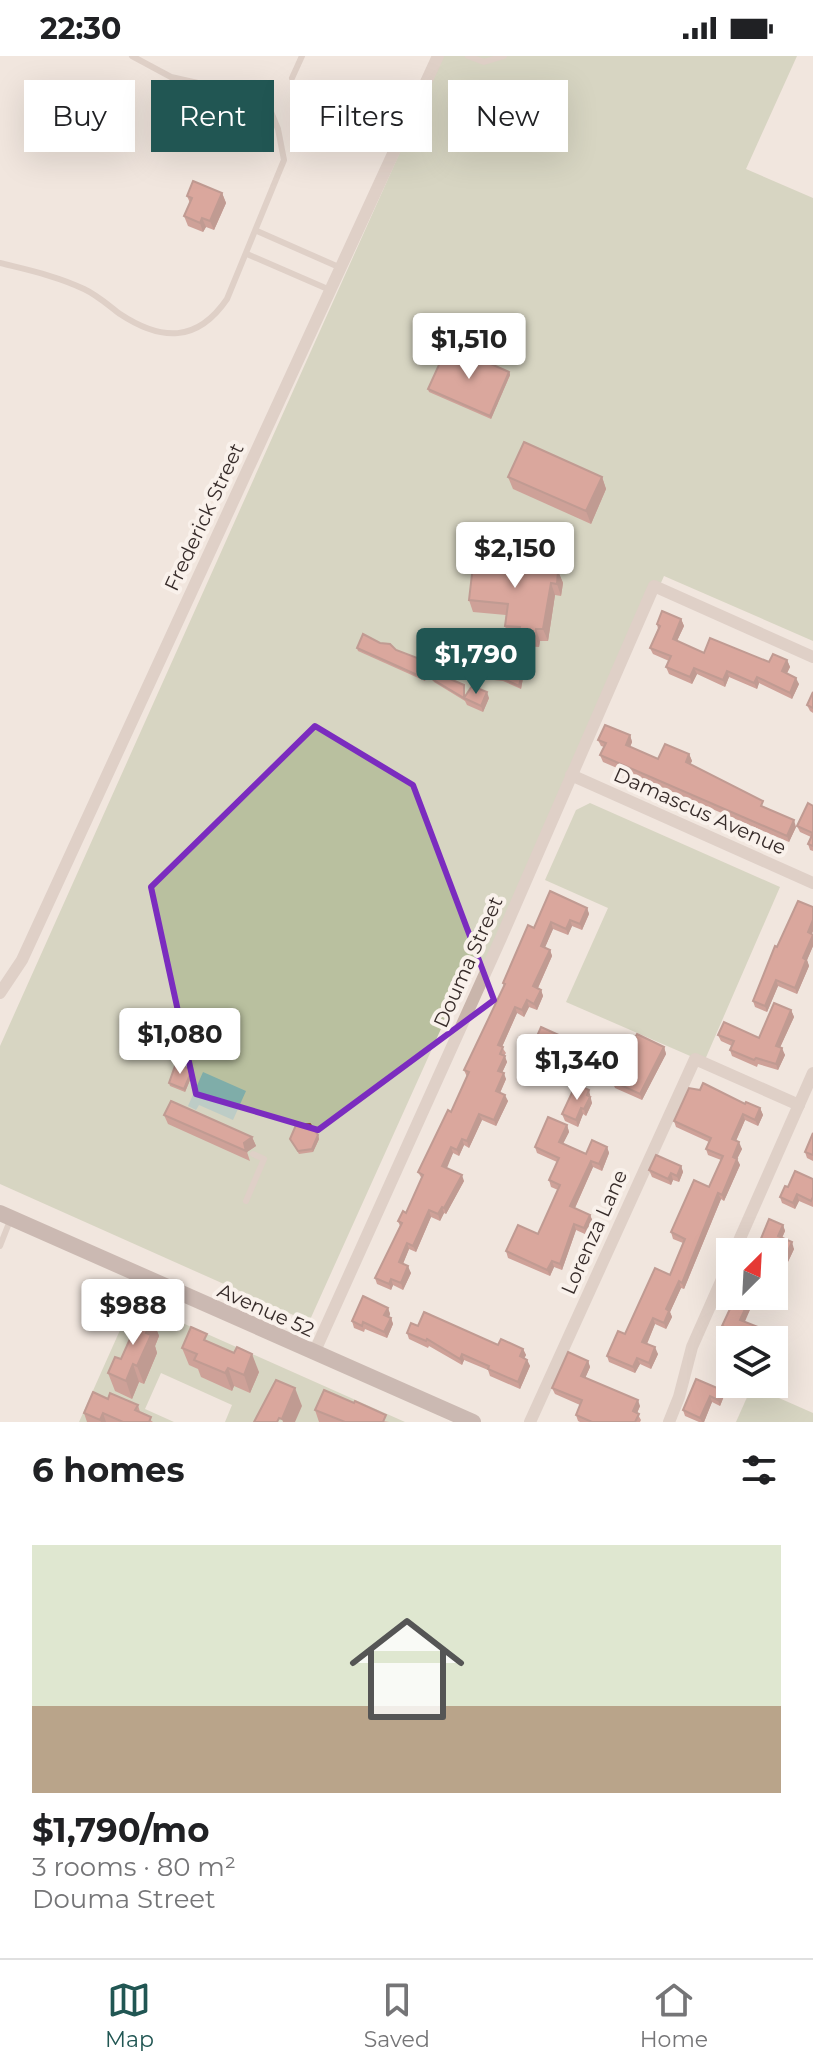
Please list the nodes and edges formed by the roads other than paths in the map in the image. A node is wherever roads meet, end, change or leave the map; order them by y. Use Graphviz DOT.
graph roads {
  1 [pos="132,56"];
  2 [pos="302,56"];
  3 [pos="438,56"];
  4 [pos="468,56"];
  5 [pos="504,56"];
  6 [pos="292,78"];
  7 [pos="257,231"];
  8 [pos="247,254"];
  9 [pos="0,263"];
  10 [pos="341,268"];
  11 [pos="330,290"];
  12 [pos="813,657"];
  13 [pos="571,775"];
  14 [pos="813,883"];
  15 [pos="0,993"];
  16 [pos="813,1073"];
  17 [pos="799,1105"];
  18 [pos="253,1154"];
  19 [pos="246,1201"];
  20 [pos="6,1216"];
  21 [pos="740,1238"];
  22 [pos="0,1246"];
  23 [pos="716,1293"];
  24 [pos="314,1353"];
  25 [pos="473,1422"];
  26 [pos="530,1422"];
  27 [pos="669,1422"];
  1 -- 7 [label="lane"];
  2 -- 6 [label="lane"];
  3 -- 10 [label="street, Frederick Street"];
  4 -- 5 [label="lane"];
  7 -- 8 [label="lane"];
  7 -- 10 [label="lane"];
  8 -- 9 [label="lane"];
  8 -- 11 [label="lane"];
  10 -- 11 [label="street, Frederick Street"];
  11 -- 15 [label="street, Frederick Street"];
  12 -- 13 [label="street, Douma Street"];
  13 -- 14 [label="street, Damascus Avenue"];
  13 -- 24 [label="street, Douma Street"];
  16 -- 17 [label="street"];
  17 -- 21 [label="street"];
  17 -- 26 [label="street, Lorenza Lane"];
  18 -- 19 [label="lane"];
  20 -- 22 [label="lane"];
  20 -- 24 [label="main road, Avenue 52"];
  23 -- 27 [label="street"];
  24 -- 25 [label="main road, Avenue 52"];
}
